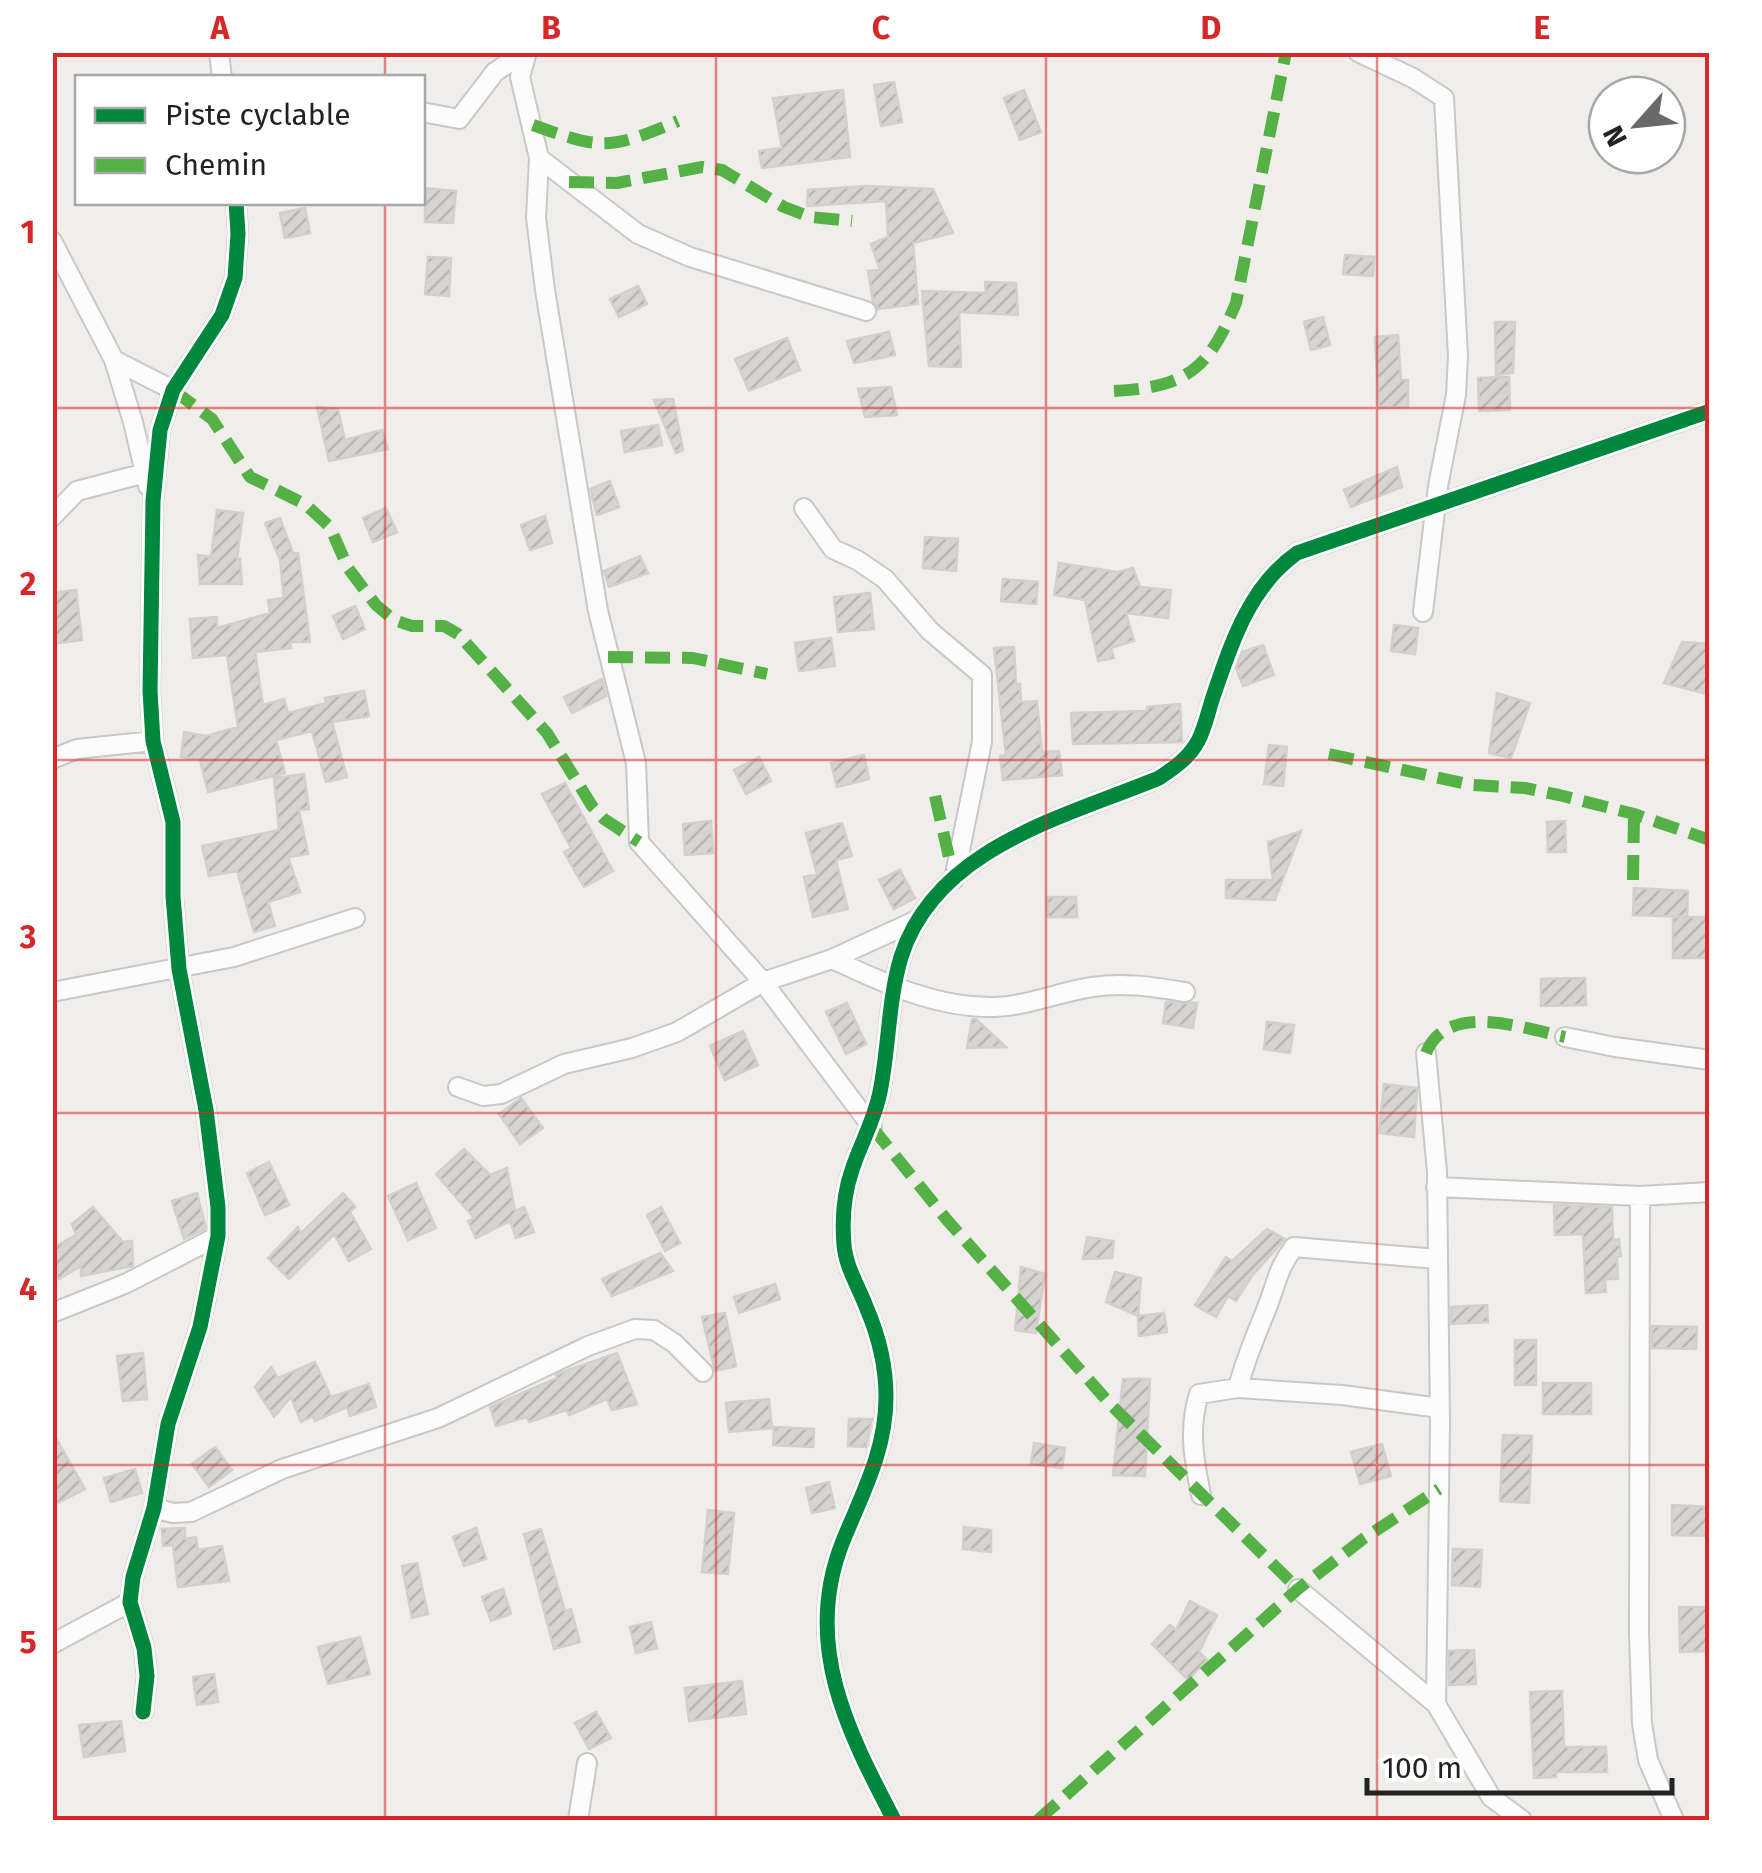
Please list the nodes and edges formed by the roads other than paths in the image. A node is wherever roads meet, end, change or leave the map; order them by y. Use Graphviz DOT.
graph roads {
  1 [pos="526,52"];
  2 [pos="1358,52"];
  3 [pos="425,112"];
  4 [pos="539,158"];
  5 [pos="236,205"];
  6 [pos="52,241"];
  7 [pos="866,311"];
  8 [pos="114,360"];
  9 [pos="173,390"];
  10 [pos="1710,412"];
  11 [pos="145,473"];
  12 [pos="152,501"];
  13 [pos="804,508"];
  14 [pos="1436,508"];
  15 [pos="52,517"];
  16 [pos="1423,612"];
  17 [pos="154,741"];
  18 [pos="52,759"];
  19 [pos="954,880"];
  20 [pos="355,918"];
  21 [pos="918,920"];
  22 [pos="832,959"];
  23 [pos="179,969"];
  24 [pos="763,982"];
  25 [pos="54,985"];
  26 [pos="894,986"];
  27 [pos="1185,992"];
  28 [pos="1565,1037"];
  29 [pos="1426,1054"];
  30 [pos="1710,1060"];
  31 [pos="458,1087"];
  32 [pos="872,1127"];
  33 [pos="1436,1187"];
  34 [pos="1710,1192"];
  35 [pos="1640,1196"];
  36 [pos="218,1236"];
  37 [pos="1437,1259"];
  38 [pos="52,1313"];
  39 [pos="703,1372"];
  40 [pos="1238,1388"];
  41 [pos="1440,1408"];
  42 [pos="1201,1495"];
  43 [pos="154,1508"];
  44 [pos="1298,1589"];
  45 [pos="130,1602"];
  46 [pos="52,1644"];
  47 [pos="1436,1704"];
  48 [pos="143,1712"];
  49 [pos="587,1763"];
  50 [pos="578,1820"];
  51 [pos="894,1820"];
  52 [pos="1522,1820"];
  53 [pos="1674,1820"];
  1 -- 3 [label="street"];
  1 -- 4 [label="street"];
  2 -- 14 [label="street"];
  4 -- 7 [label="street"];
  4 -- 24 [label="street"];
  5 -- 9 [label="street"];
  6 -- 8 [label="street"];
  8 -- 9 [label="street"];
  8 -- 11 [label="street"];
  9 -- 12 [label="street"];
  10 -- 14 [label="street"];
  11 -- 12 [label="street"];
  11 -- 15 [label="street"];
  12 -- 17 [label="street"];
  13 -- 19 [label="street"];
  14 -- 16 [label="street"];
  14 -- 19 [label="street"];
  17 -- 18 [label="street"];
  17 -- 23 [label="street"];
  19 -- 21 [label="street"];
  20 -- 23 [label="street"];
  21 -- 22 [label="street"];
  21 -- 26 [label="street"];
  22 -- 24 [label="street"];
  22 -- 26 [label="street"];
  23 -- 25 [label="street"];
  23 -- 36 [label="street"];
  24 -- 31 [label="street"];
  24 -- 32 [label="street"];
  26 -- 27 [label="street"];
  26 -- 32 [label="street"];
  28 -- 30 [label="street"];
  29 -- 33 [label="street"];
  32 -- 51 [label="street"];
  33 -- 35 [label="street"];
  33 -- 37 [label="street"];
  34 -- 35 [label="street"];
  35 -- 53 [label="street"];
  36 -- 38 [label="street"];
  36 -- 43 [label="street"];
  37 -- 40 [label="street"];
  37 -- 41 [label="street"];
  39 -- 43 [label="street"];
  40 -- 41 [label="street"];
  40 -- 42 [label="street"];
  41 -- 47 [label="street"];
  43 -- 45 [label="street"];
  44 -- 47 [label="street"];
  45 -- 46 [label="street"];
  45 -- 48 [label="street"];
  47 -- 52 [label="street"];
  49 -- 50 [label="street"];
}
